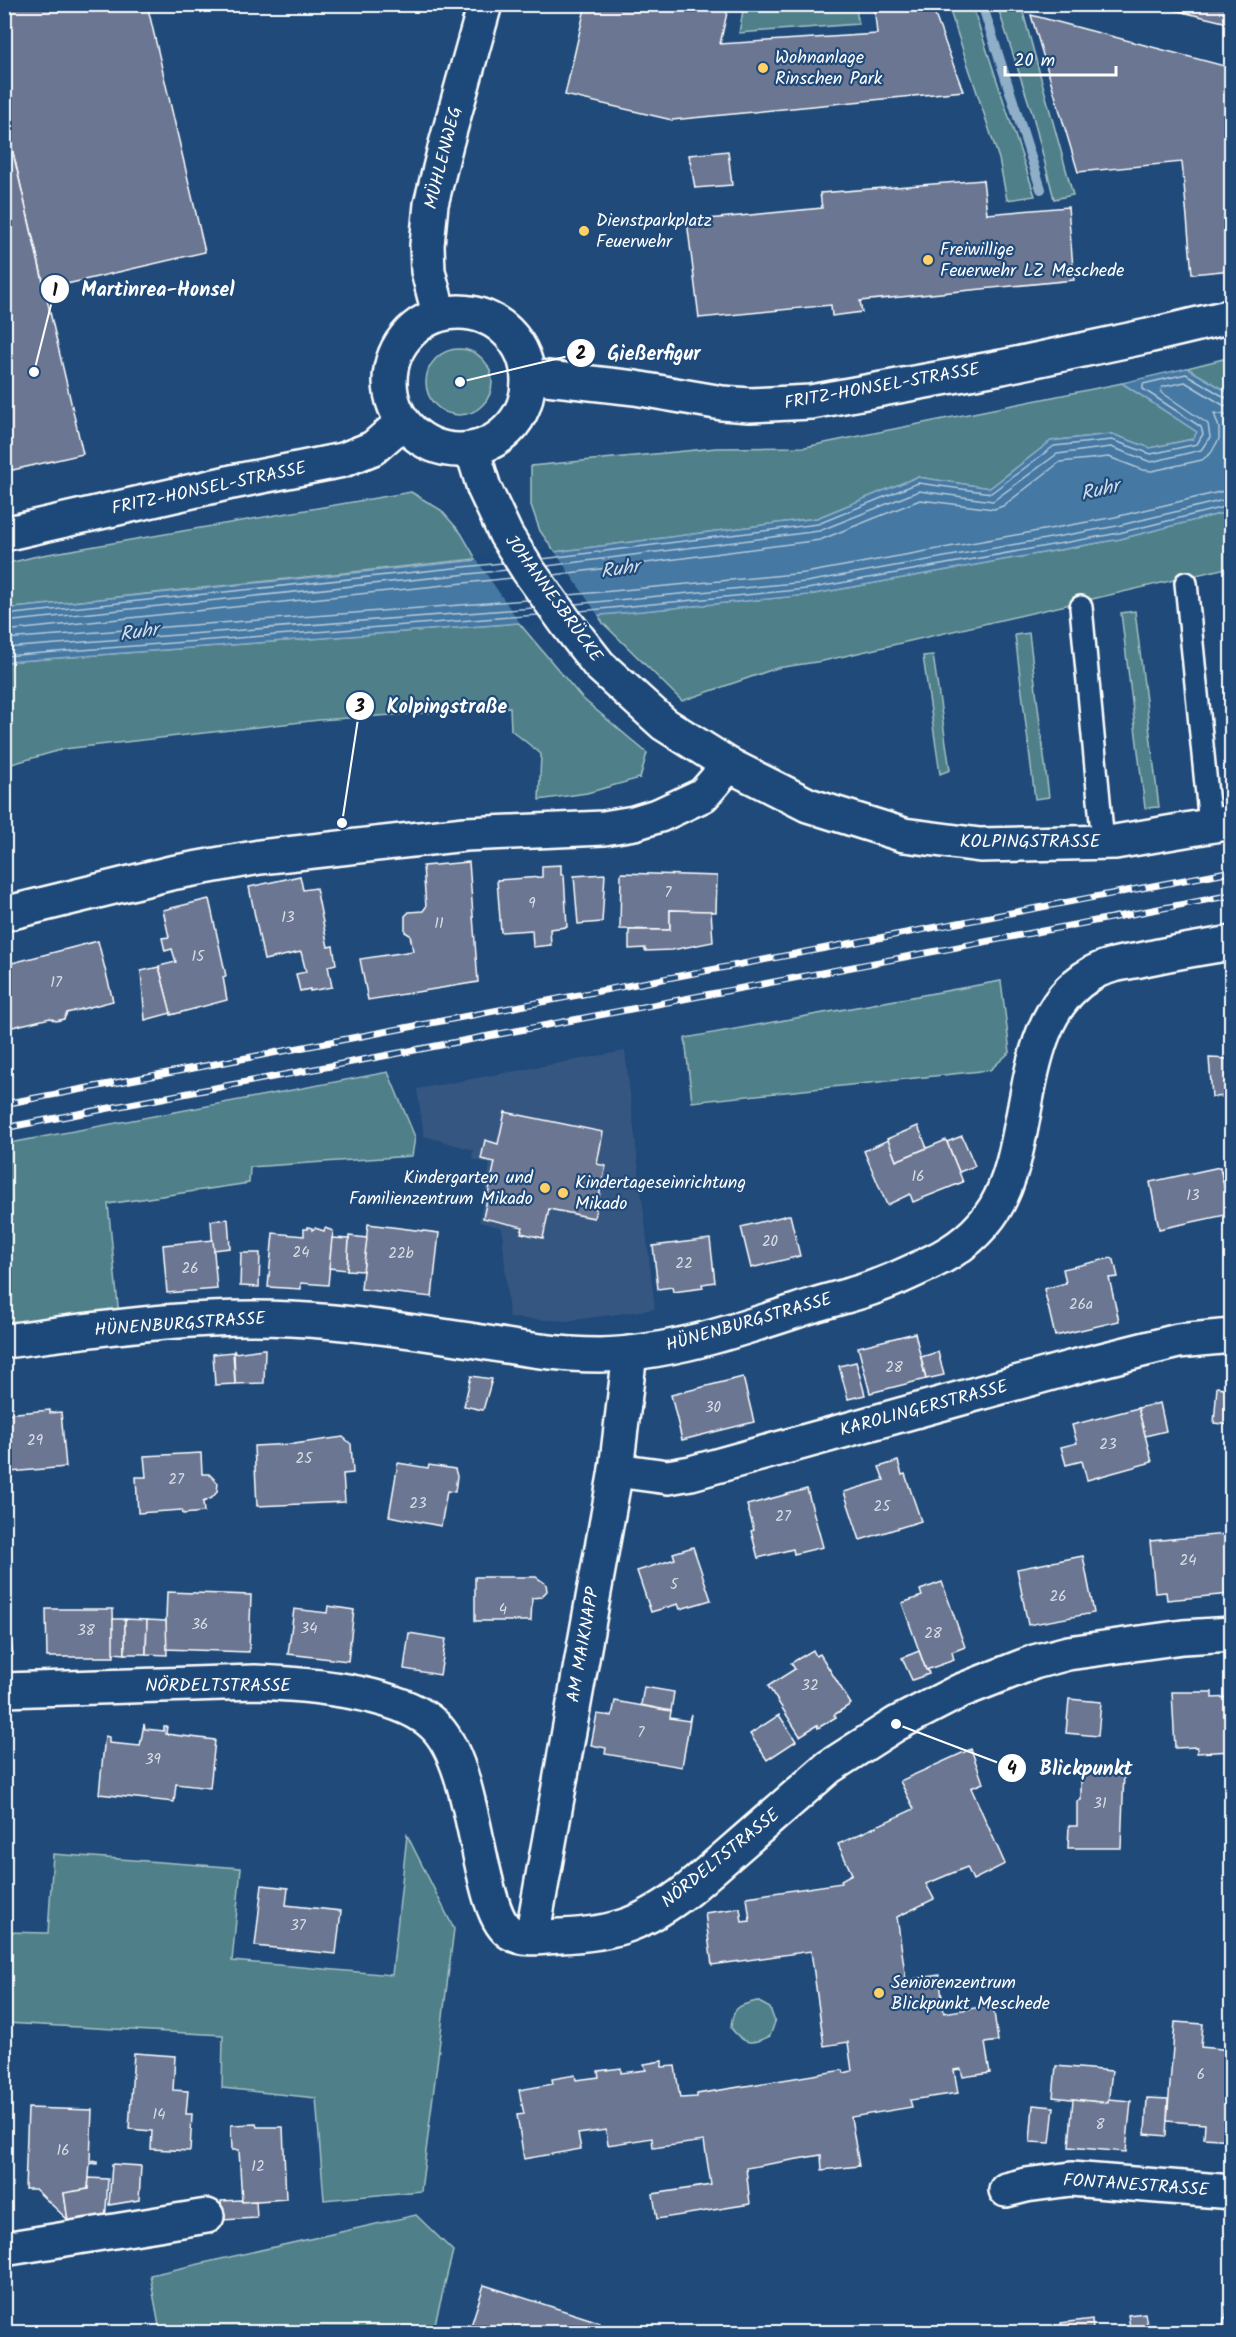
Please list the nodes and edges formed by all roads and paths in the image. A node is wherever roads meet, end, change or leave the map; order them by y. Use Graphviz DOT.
graph roads {
  1 [pos="485,4"];
  2 [pos="439,314"];
  3 [pos="1232,316"];
  4 [pos="529,376"];
  5 [pos="403,422"];
  6 [pos="472,449"];
  7 [pos="4,534"];
  8 [pos="1186,583"];
  9 [pos="1081,608"];
  10 [pos="729,765"];
  11 [pos="1221,823"];
  12 [pos="1103,843"];
  13 [pos="4,914"];
  14 [pos="1232,942"];
  15 [pos="1232,1336"];
  16 [pos="4,1341"];
  17 [pos="630,1353"];
  18 [pos="616,1470"];
  19 [pos="1232,1634"];
  20 [pos="4,1690"];
  21 [pos="532,1937"];
  22 [pos="1006,2190"];
  23 [pos="1232,2192"];
  24 [pos="207,2216"];
  25 [pos="4,2249"];
  1 -- 2 [label="street, MÜHLENWEG"];
  2 -- 4 [label="street"];
  2 -- 5 [label="street"];
  3 -- 4 [label="street, FRITZ-HONSEL-STRASSE"];
  4 -- 6 [label="street"];
  5 -- 6 [label="street"];
  5 -- 7 [label="street, FRITZ-HONSEL-STRASSE"];
  6 -- 10 [label="street, JOHANNESBRÜCKE"];
  8 -- 11 [label="lane"];
  9 -- 12 [label="lane"];
  10 -- 12 [label="street, KOLPINGSTRASSE"];
  10 -- 13 [label="street"];
  11 -- 12 [label="street, KOLPINGSTRASSE"];
  14 -- 17 [label="street, HÜNENBURGSTRASSE"];
  15 -- 18 [label="street, KAROLINGERSTRASSE"];
  16 -- 17 [label="street, HÜNENBURGSTRASSE"];
  17 -- 18 [label="street, AM MAIKNAPP"];
  18 -- 21 [label="street, AM MAIKNAPP"];
  19 -- 21 [label="street, NÖRDELTSTRASSE"];
  20 -- 21 [label="street, NÖRDELTSTRASSE"];
  22 -- 23 [label="street, FONTANESTRASSE"];
  24 -- 25 [label="street"];
}
